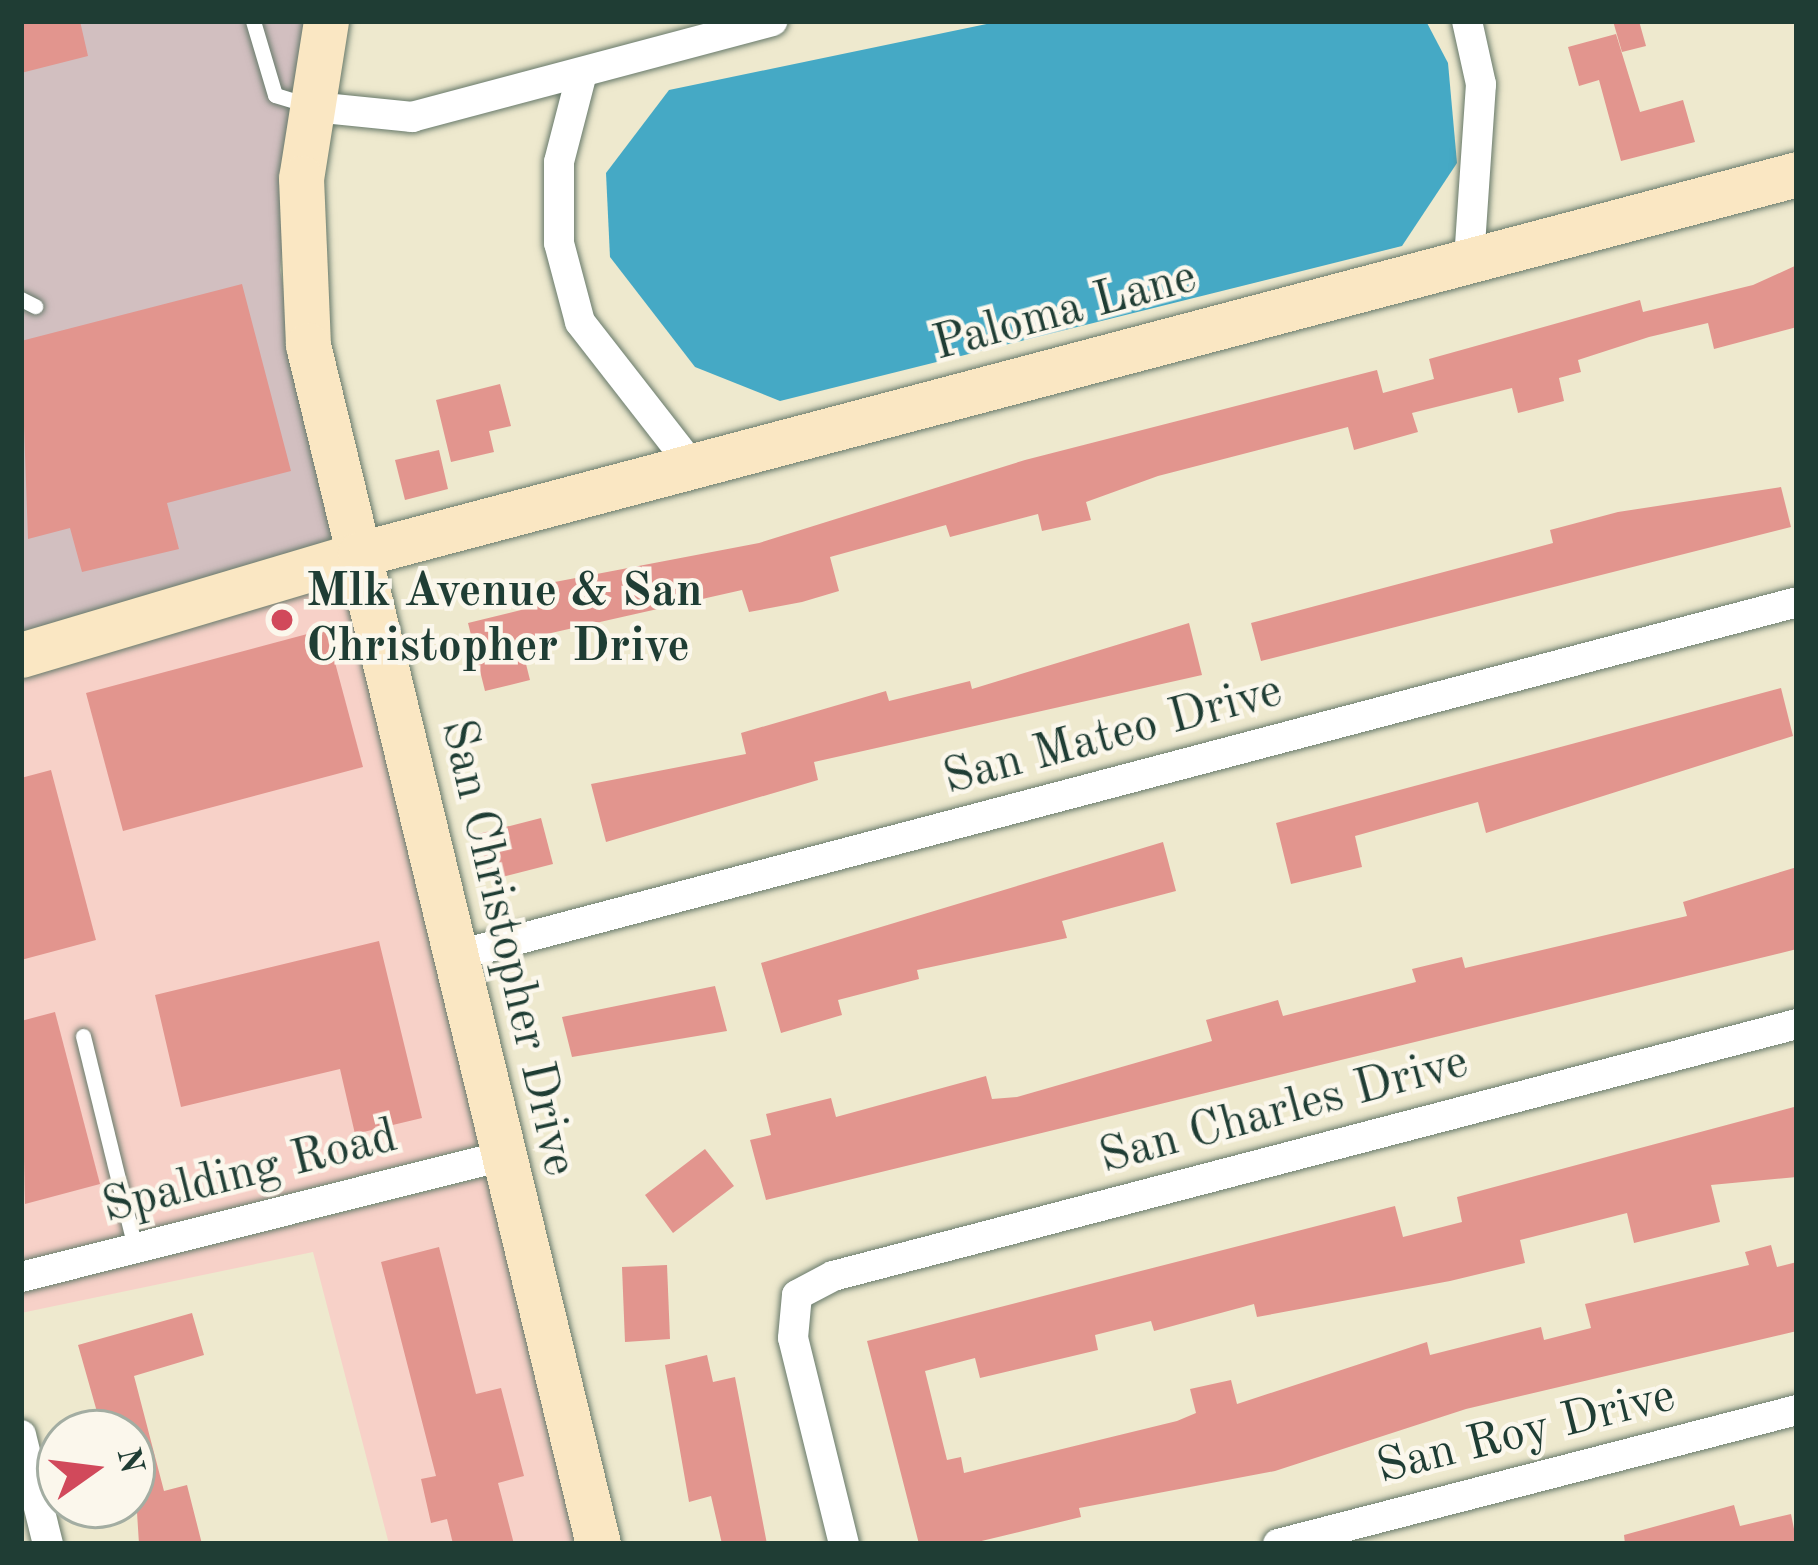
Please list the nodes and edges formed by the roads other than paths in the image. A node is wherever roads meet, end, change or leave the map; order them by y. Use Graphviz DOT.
graph roads {
  1 [pos="253,21"];
  2 [pos="326,21"];
  3 [pos="772,21"];
  4 [pos="1467,21"];
  5 [pos="582,73"];
  6 [pos="314,107"];
  7 [pos="1797,174"];
  8 [pos="1469,262"];
  9 [pos="692,466"];
  10 [pos="360,554"];
  11 [pos="1797,602"];
  12 [pos="26,645"];
  13 [pos="451,957"];
  14 [pos="1797,1024"];
  15 [pos="82,1036"];
  16 [pos="500,1156"];
  17 [pos="135,1248"];
  18 [pos="21,1277"];
  19 [pos="1797,1410"];
  20 [pos="21,1435"];
  21 [pos="48,1544"];
  22 [pos="598,1544"];
  23 [pos="844,1544"];
  24 [pos="1278,1544"];
  1 -- 6 [label="lane"];
  2 -- 6 [label="street, San Christopher Drive"];
  3 -- 5 [label="street"];
  4 -- 8 [label="street"];
  5 -- 6 [label="street"];
  5 -- 9 [label="street"];
  6 -- 10 [label="street, San Christopher Drive"];
  7 -- 8 [label="street, Paloma Lane"];
  8 -- 9 [label="street, Paloma Lane"];
  9 -- 10 [label="street, Paloma Lane"];
  10 -- 12 [label="street, Paloma Lane"];
  10 -- 13 [label="street, San Christopher Drive"];
  11 -- 13 [label="street, San Mateo Drive"];
  13 -- 16 [label="street, San Christopher Drive"];
  14 -- 23 [label="street, San Charles Drive"];
  15 -- 17 [label="lane"];
  16 -- 17 [label="street, Spalding Road"];
  16 -- 22 [label="street, San Christopher Drive"];
  17 -- 18 [label="street, Spalding Road"];
  19 -- 24 [label="street, San Roy Drive"];
  20 -- 21 [label="street"];
}
